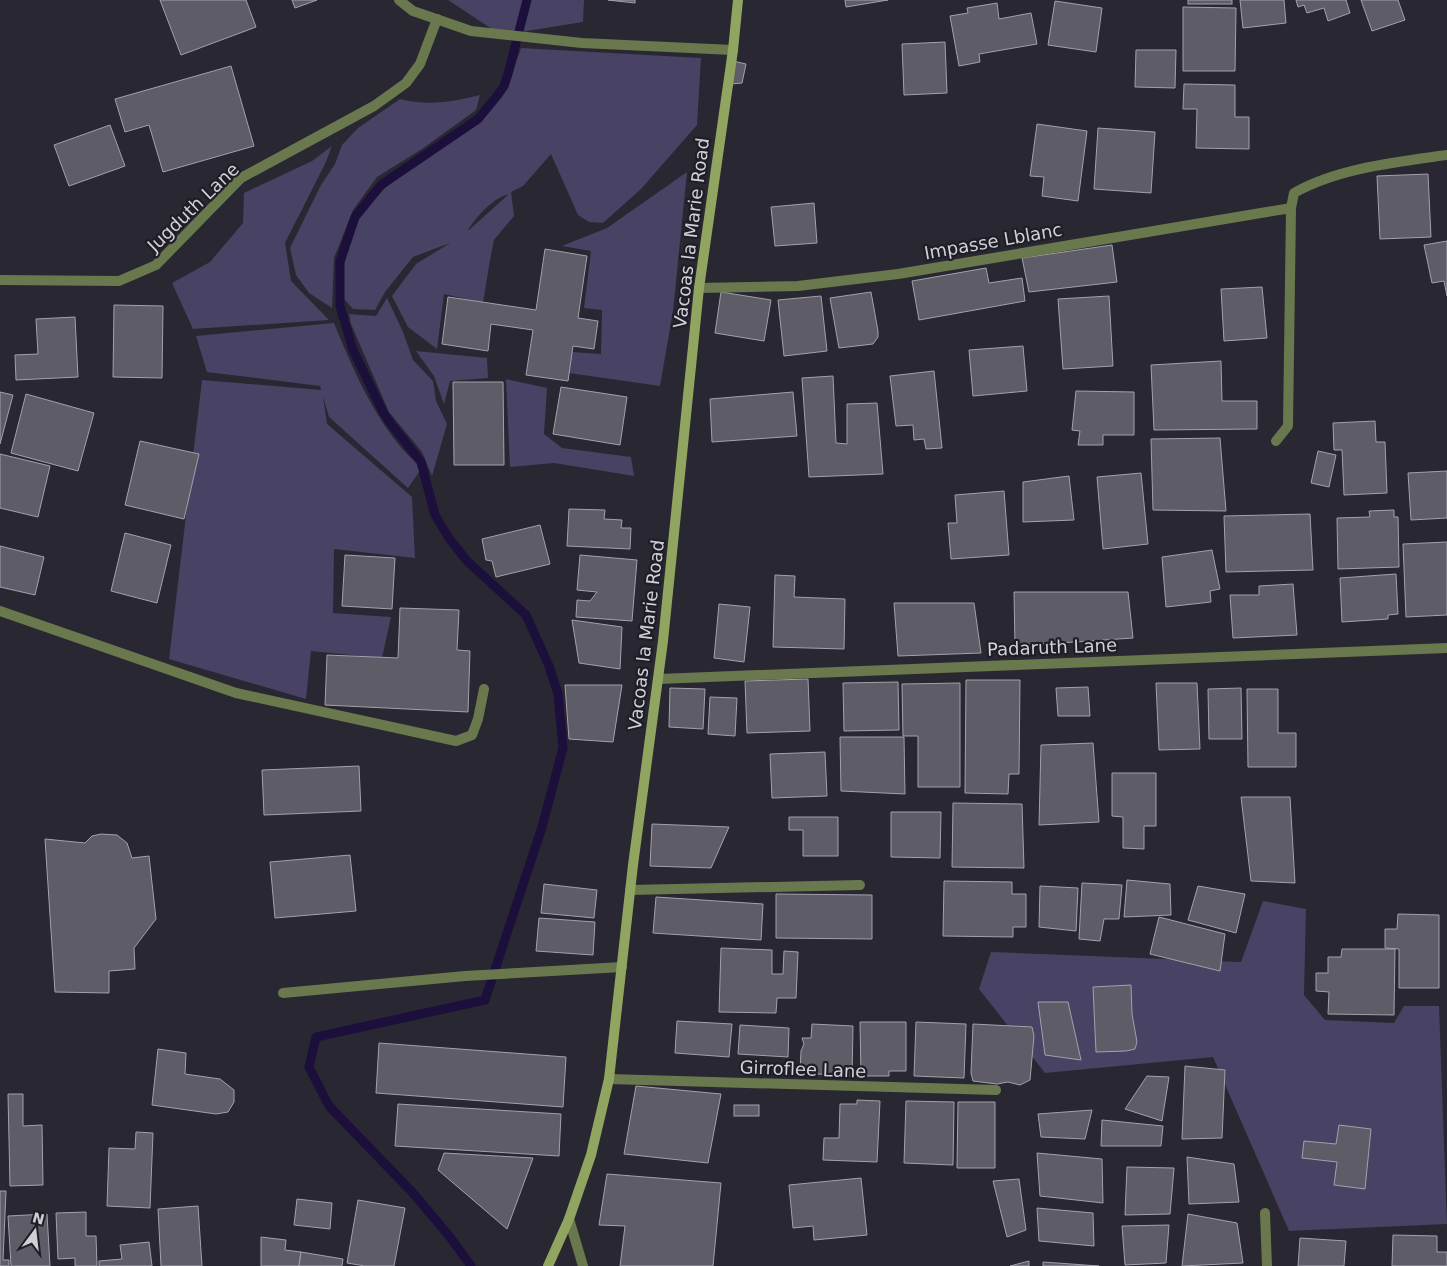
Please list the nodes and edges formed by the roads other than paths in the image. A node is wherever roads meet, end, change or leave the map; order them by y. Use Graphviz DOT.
graph roads {
  1 [pos="399,0"];
  2 [pos="738,0"];
  3 [pos="437,19"];
  4 [pos="733,50"];
  5 [pos="1447,155"];
  6 [pos="1291,208"];
  7 [pos="0,280"];
  8 [pos="699,288"];
  9 [pos="1276,441"];
  10 [pos="0,611"];
  11 [pos="1447,648"];
  12 [pos="659,679"];
  13 [pos="484,689"];
  14 [pos="860,885"];
  15 [pos="630,890"];
  16 [pos="622,967"];
  17 [pos="283,993"];
  18 [pos="608,1079"];
  19 [pos="996,1090"];
  20 [pos="1265,1213"];
  21 [pos="569,1219"];
  22 [pos="548,1266"];
  23 [pos="582,1266"];
  24 [pos="1267,1266"];
  1 -- 3 [label="street"];
  2 -- 4 [label="main road, Vacoas la Marie Road"];
  3 -- 4 [label="street"];
  3 -- 7 [label="street, Jugduth Lane"];
  4 -- 8 [label="main road, Vacoas la Marie Road"];
  5 -- 6 [label="street"];
  6 -- 8 [label="street, Impasse Lblanc"];
  6 -- 9 [label="street"];
  8 -- 12 [label="main road, Vacoas la Marie Road"];
  10 -- 13 [label="street"];
  11 -- 12 [label="street, Padaruth Lane"];
  12 -- 15 [label="main road, Vacoas la Marie Road"];
  14 -- 15 [label="street"];
  15 -- 16 [label="main road, Vacoas la Marie Road"];
  16 -- 17 [label="street"];
  16 -- 18 [label="main road, Vacoas la Marie Road"];
  18 -- 19 [label="street, Girroflee Lane"];
  18 -- 21 [label="main road, Vacoas la Marie Road"];
  20 -- 24 [label="street"];
  21 -- 22 [label="main road, Vacoas la Marie Road"];
  21 -- 23 [label="street"];
}
